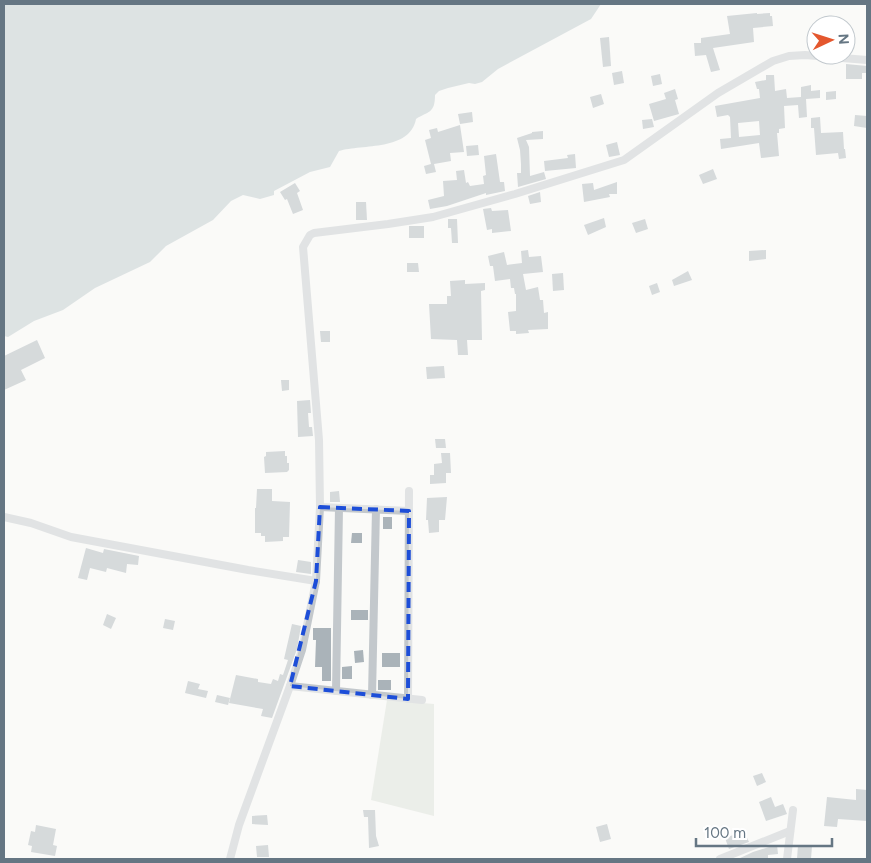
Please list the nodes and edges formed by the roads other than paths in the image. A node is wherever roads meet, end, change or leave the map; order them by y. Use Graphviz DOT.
graph roads {
  1 [pos="867,60"];
  2 [pos="410,491"];
  3 [pos="320,507"];
  4 [pos="339,508"];
  5 [pos="376,509"];
  6 [pos="409,510"];
  7 [pos="4,518"];
  8 [pos="316,581"];
  9 [pos="290,686"];
  10 [pos="336,692"];
  11 [pos="372,695"];
  12 [pos="408,699"];
  13 [pos="422,700"];
  14 [pos="793,810"];
  15 [pos="790,831"];
  16 [pos="230,859"];
  17 [pos="720,859"];
  18 [pos="787,859"];
  1 -- 3 [label="street"];
  2 -- 6 [label="street"];
  3 -- 4 [label="street"];
  3 -- 8 [label="street"];
  4 -- 5 [label="street"];
  4 -- 10 [label="street"];
  5 -- 6 [label="street"];
  5 -- 11 [label="street"];
  6 -- 12 [label="street"];
  7 -- 8 [label="street"];
  8 -- 9 [label="street"];
  9 -- 10 [label="street"];
  9 -- 16 [label="street"];
  10 -- 11 [label="street"];
  11 -- 12 [label="street"];
  12 -- 13 [label="street"];
  14 -- 15 [label="street"];
  15 -- 17 [label="street"];
  15 -- 18 [label="street"];
}
